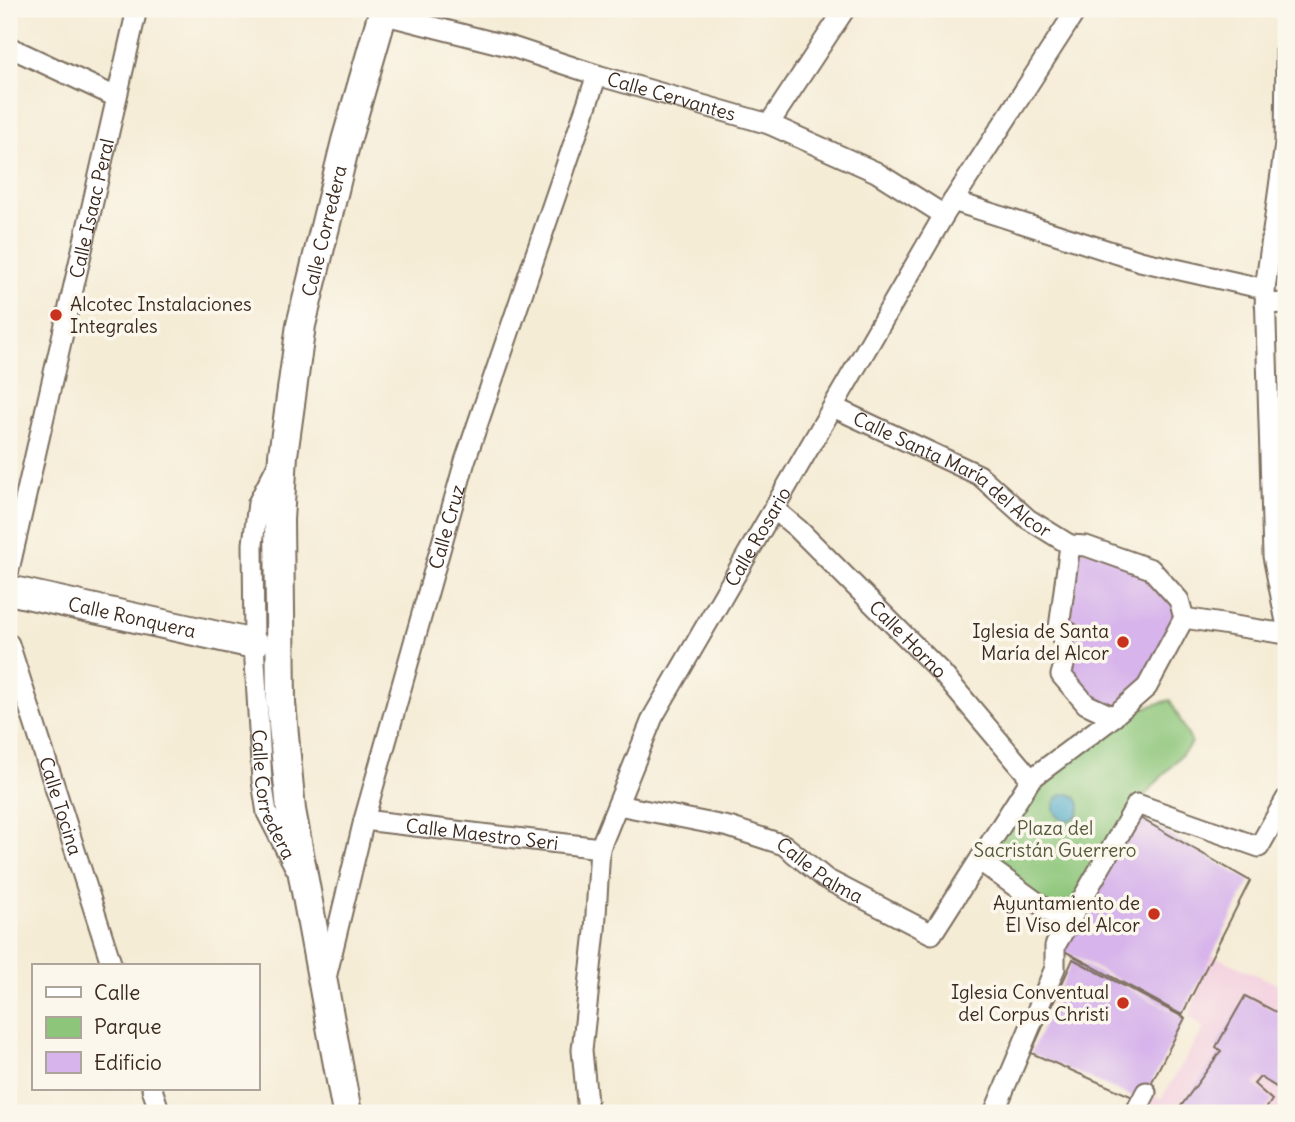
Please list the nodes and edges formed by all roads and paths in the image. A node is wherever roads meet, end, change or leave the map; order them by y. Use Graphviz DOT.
graph roads {
  1 [pos="137,9"];
  2 [pos="845,9"];
  3 [pos="1077,9"];
  4 [pos="383,12"];
  5 [pos="9,47"];
  6 [pos="1286,50"];
  7 [pos="597,75"];
  8 [pos="116,97"];
  9 [pos="769,124"];
  10 [pos="948,208"];
  11 [pos="1265,296"];
  12 [pos="1286,303"];
  13 [pos="833,407"];
  14 [pos="283,455"];
  15 [pos="774,509"];
  16 [pos="1070,545"];
  17 [pos="9,570"];
  18 [pos="9,590"];
  19 [pos="1184,618"];
  20 [pos="1286,622"];
  21 [pos="1286,634"];
  22 [pos="9,644"];
  23 [pos="254,644"];
  24 [pos="1114,717"];
  25 [pos="1031,779"];
  26 [pos="1286,799"];
  27 [pos="618,806"];
  28 [pos="364,820"];
  29 [pos="600,848"];
  30 [pos="981,861"];
  31 [pos="303,883"];
  32 [pos="1067,924"];
  33 [pos="111,964"];
  34 [pos="324,986"];
  35 [pos="152,1090"];
  36 [pos="1146,1092"];
  37 [pos="160,1113"];
  38 [pos="347,1113"];
  39 [pos="588,1113"];
  40 [pos="994,1113"];
  41 [pos="1135,1113"];
  1 -- 8 [label="street, Calle Isaac Peral"];
  2 -- 9 [label="street"];
  3 -- 10 [label="street, Calle Rosario"];
  4 -- 7 [label="street, Calle Cervantes"];
  4 -- 14 [label="street, Calle Corredera"];
  5 -- 8 [label="street"];
  6 -- 11 [label="street"];
  7 -- 9 [label="street, Calle Cervantes"];
  7 -- 28 [label="street, Calle Cruz"];
  8 -- 17 [label="street, Calle Isaac Peral"];
  9 -- 10 [label="street, Calle Cervantes"];
  10 -- 11 [label="street, Calle Cervantes"];
  10 -- 13 [label="street, Calle Rosario"];
  11 -- 12 [label="street, Calle Cervantes"];
  11 -- 20 [label="street"];
  13 -- 15 [label="street, Calle Rosario"];
  13 -- 16 [label="street, Calle Santa María del Alcor"];
  14 -- 23 [label="street, Calle Corredera"];
  14 -- 31 [label="street, Calle Corredera"];
  15 -- 25 [label="street, Calle Horno"];
  15 -- 27 [label="street, Calle Rosario"];
  16 -- 19 [label="street, Calle Santa María del Alcor"];
  16 -- 24 [label="street, Calle Santa María del Alcor"];
  18 -- 23 [label="street, Calle Ronquera"];
  19 -- 21 [label="street"];
  19 -- 24 [label="street"];
  22 -- 33 [label="street, Calle Tocina"];
  23 -- 31 [label="street, Calle Corredera"];
  24 -- 25 [label="street"];
  25 -- 30 [label="street"];
  26 -- 32 [label="street"];
  27 -- 29 [label="street, Calle Rosario"];
  27 -- 30 [label="street, Calle Palma"];
  28 -- 29 [label="street, Calle Maestro Seri"];
  28 -- 34 [label="street, Calle Cruz"];
  29 -- 39 [label="street, Calle Rosario"];
  30 -- 32 [label="street"];
  31 -- 34 [label="street, Calle Corredera"];
  32 -- 40 [label="street"];
  34 -- 38 [label="street, Calle Corredera"];
  35 -- 37 [label="street"];
  36 -- 41 [label="street"];
}
